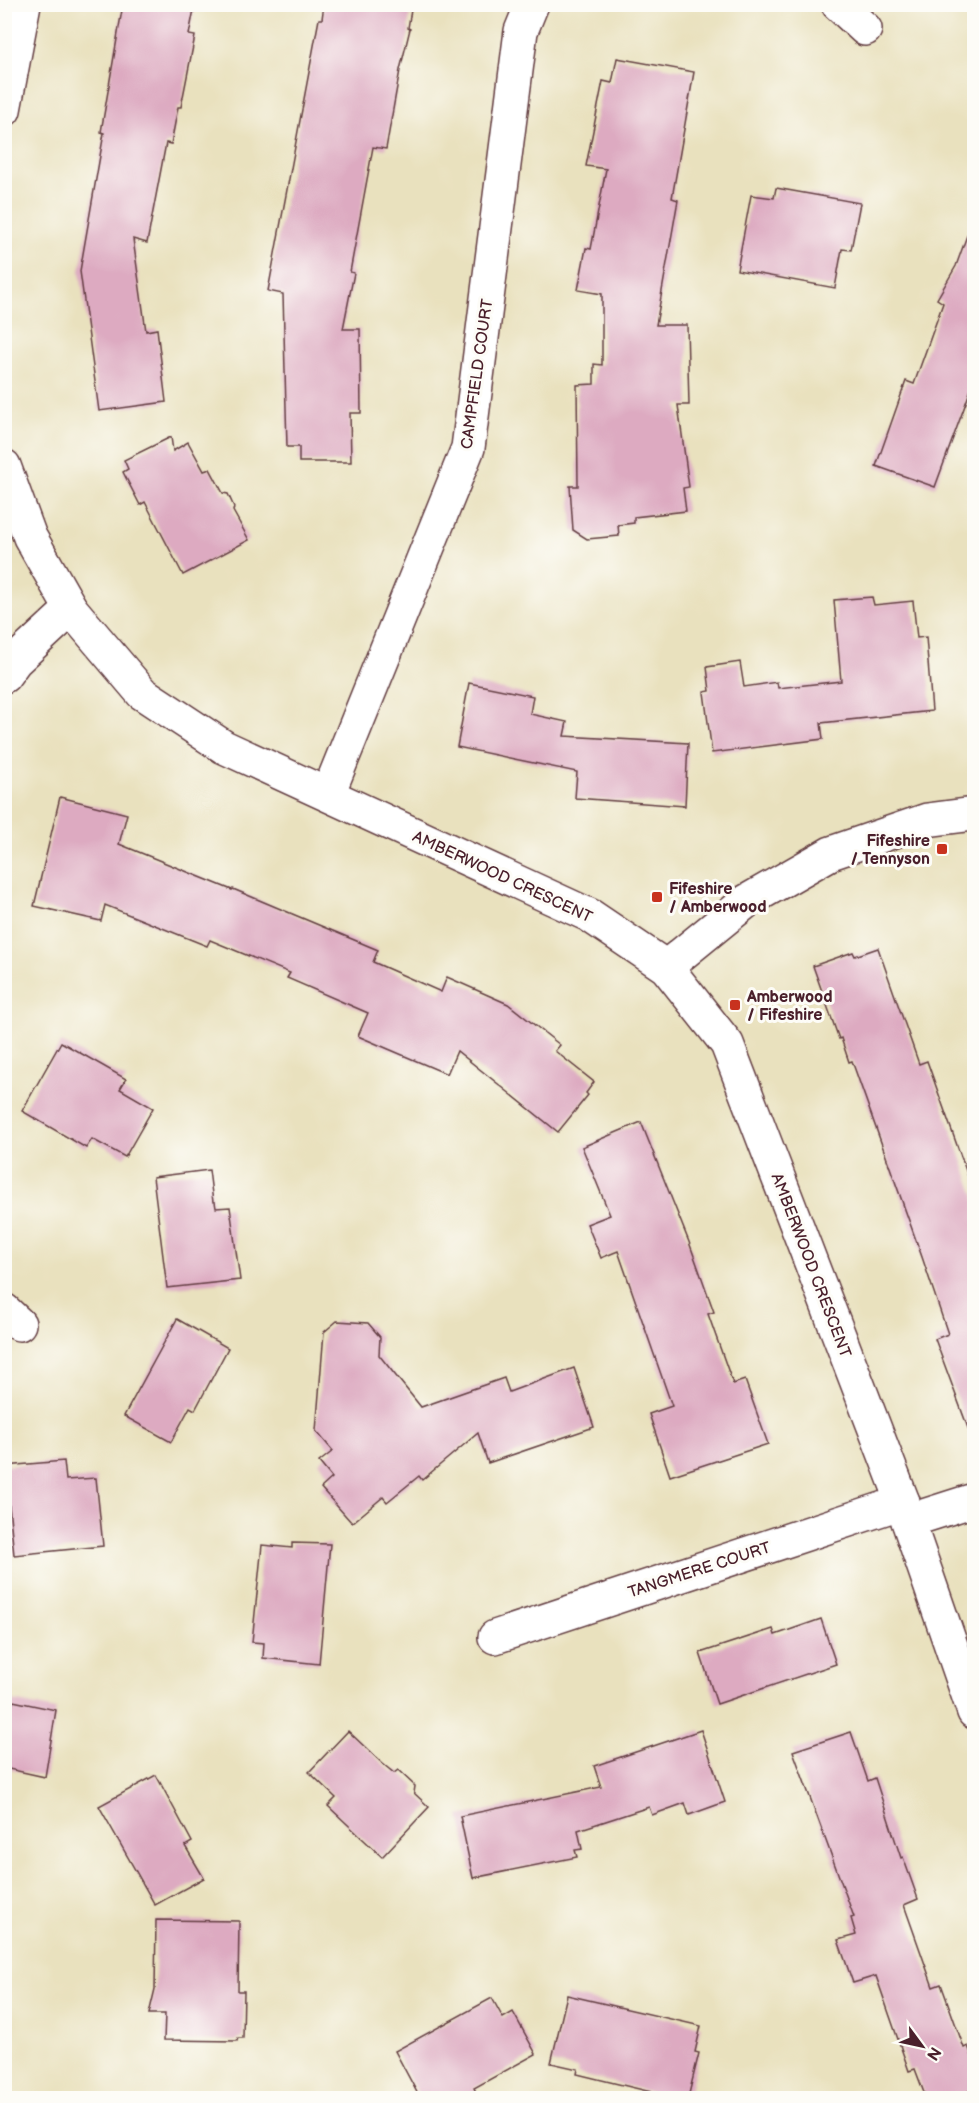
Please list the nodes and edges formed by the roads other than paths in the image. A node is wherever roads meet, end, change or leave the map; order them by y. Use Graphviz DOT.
graph roads {
  1 [pos="24,4"];
  2 [pos="532,4"];
  3 [pos="838,4"];
  4 [pos="865,29"];
  5 [pos="4,110"];
  6 [pos="4,466"];
  7 [pos="71,609"];
  8 [pos="4,676"];
  9 [pos="328,794"];
  10 [pos="975,814"];
  11 [pos="666,967"];
  12 [pos="975,1500"];
  13 [pos="905,1511"];
  14 [pos="495,1637"];
  15 [pos="975,1712"];
  1 -- 5 [label="street"];
  2 -- 9 [label="street, CAMPFIELD COURT"];
  3 -- 4 [label="street"];
  6 -- 7 [label="street, AMBERWOOD CRESCENT"];
  7 -- 8 [label="street"];
  7 -- 9 [label="street, AMBERWOOD CRESCENT"];
  9 -- 11 [label="street, AMBERWOOD CRESCENT"];
  10 -- 11 [label="street"];
  11 -- 13 [label="street, AMBERWOOD CRESCENT"];
  12 -- 13 [label="street, TANGMERE COURT"];
  13 -- 14 [label="street, TANGMERE COURT"];
  13 -- 15 [label="street, AMBERWOOD CRESCENT"];
}
